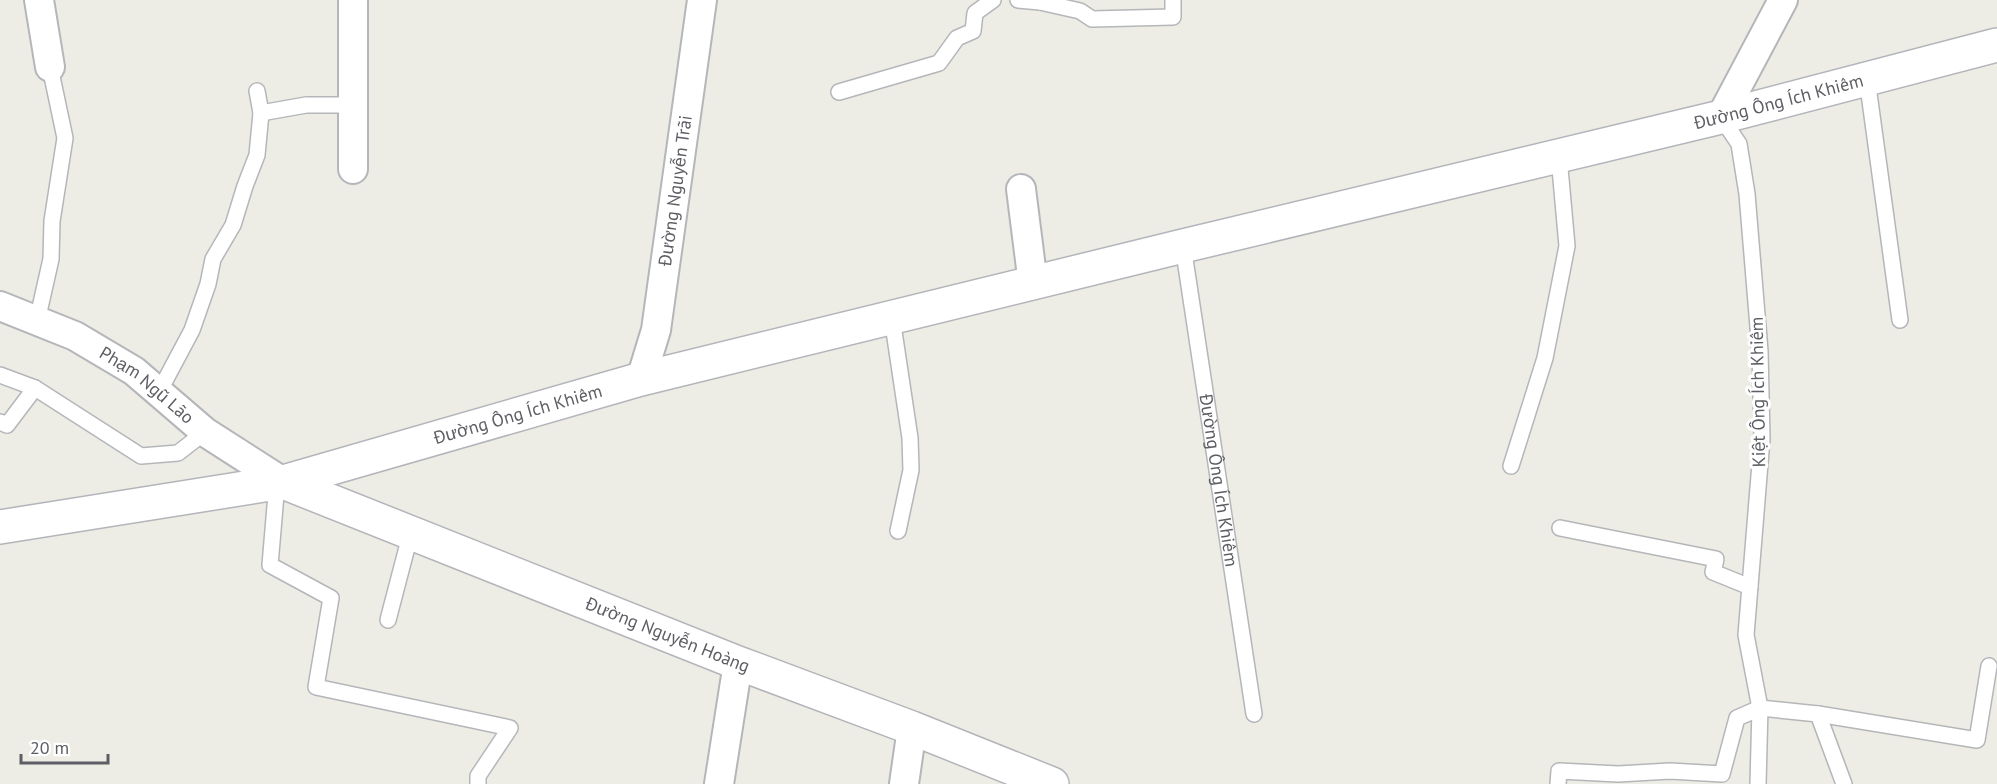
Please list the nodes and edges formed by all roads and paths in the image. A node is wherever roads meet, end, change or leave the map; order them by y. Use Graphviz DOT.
graph roads {
  1 [pos="39,0"];
  2 [pos="353,0"];
  3 [pos="702,0"];
  4 [pos="993,0"];
  5 [pos="1018,0"];
  6 [pos="1173,0"];
  7 [pos="1784,0"];
  8 [pos="1040,1"];
  9 [pos="1997,45"];
  10 [pos="50,68"];
  11 [pos="1867,79"];
  12 [pos="257,91"];
  13 [pos="839,92"];
  14 [pos="353,105"];
  15 [pos="261,113"];
  16 [pos="1721,117"];
  17 [pos="1559,157"];
  18 [pos="353,169"];
  19 [pos="1020,189"];
  20 [pos="1183,246"];
  21 [pos="1033,284"];
  22 [pos="0,306"];
  23 [pos="892,318"];
  24 [pos="1900,320"];
  25 [pos="37,321"];
  26 [pos="0,375"];
  27 [pos="641,379"];
  28 [pos="35,388"];
  29 [pos="159,392"];
  30 [pos="0,422"];
  31 [pos="205,432"];
  32 [pos="1511,466"];
  33 [pos="280,482"];
  34 [pos="0,527"];
  35 [pos="1560,528"];
  36 [pos="898,531"];
  37 [pos="411,532"];
  38 [pos="1750,587"];
  39 [pos="388,620"];
  40 [pos="738,663"];
  41 [pos="1989,666"];
  42 [pos="1760,708"];
  43 [pos="1254,714"];
  44 [pos="1818,714"];
  45 [pos="912,728"];
  46 [pos="478,784"];
  47 [pos="718,784"];
  48 [pos="904,784"];
  49 [pos="1052,784"];
  50 [pos="1558,784"];
  51 [pos="1758,784"];
  52 [pos="1844,784"];
  1 -- 10 [label="street"];
  2 -- 14 [label="street"];
  3 -- 27 [label="street, Đường Nguyễn Trãi"];
  4 -- 13 [label="lane"];
  5 -- 8 [label="lane"];
  6 -- 8 [label="lane"];
  7 -- 16 [label="street"];
  9 -- 11 [label="main road, Đường Ông Ích Khiêm"];
  10 -- 25 [label="lane"];
  11 -- 16 [label="main road, Đường Ông Ích Khiêm"];
  11 -- 24 [label="lane"];
  12 -- 15 [label="lane"];
  14 -- 15 [label="lane"];
  14 -- 18 [label="street"];
  15 -- 29 [label="lane"];
  16 -- 17 [label="main road, Đường Ông Ích Khiêm"];
  16 -- 38 [label="lane, Kiệt Ông Ích Khiêm"];
  17 -- 20 [label="main road, Đường Ông Ích Khiêm"];
  17 -- 32 [label="lane"];
  19 -- 21 [label="street"];
  20 -- 21 [label="main road, Đường Ông Ích Khiêm"];
  20 -- 43 [label="lane, Đường Ông Ích Khiêm"];
  21 -- 23 [label="main road, Đường Ông Ích Khiêm"];
  22 -- 25 [label="street, Phạm Ngũ Lão"];
  23 -- 27 [label="main road, Đường Ông Ích Khiêm"];
  23 -- 36 [label="lane"];
  25 -- 29 [label="street, Phạm Ngũ Lão"];
  26 -- 28 [label="lane"];
  27 -- 33 [label="main road, Đường Ông Ích Khiêm"];
  28 -- 30 [label="lane"];
  28 -- 31 [label="lane"];
  29 -- 31 [label="street, Phạm Ngũ Lão"];
  31 -- 33 [label="street, Phạm Ngũ Lão"];
  33 -- 34 [label="main road, Đường Ông Ích Khiêm"];
  33 -- 37 [label="main road, Đường Nguyễn Hoàng"];
  33 -- 46 [label="lane"];
  35 -- 38 [label="lane"];
  37 -- 39 [label="lane"];
  37 -- 40 [label="main road, Đường Nguyễn Hoàng"];
  38 -- 42 [label="lane, Kiệt Ông Ích Khiêm"];
  40 -- 45 [label="main road, Đường Nguyễn Hoàng"];
  40 -- 47 [label="street"];
  41 -- 44 [label="lane"];
  42 -- 44 [label="lane"];
  42 -- 50 [label="lane"];
  42 -- 51 [label="lane, Kiệt Ông Ích Khiêm"];
  44 -- 52 [label="lane"];
  45 -- 48 [label="street"];
  45 -- 49 [label="main road, Đường Nguyễn Hoàng"];
}
